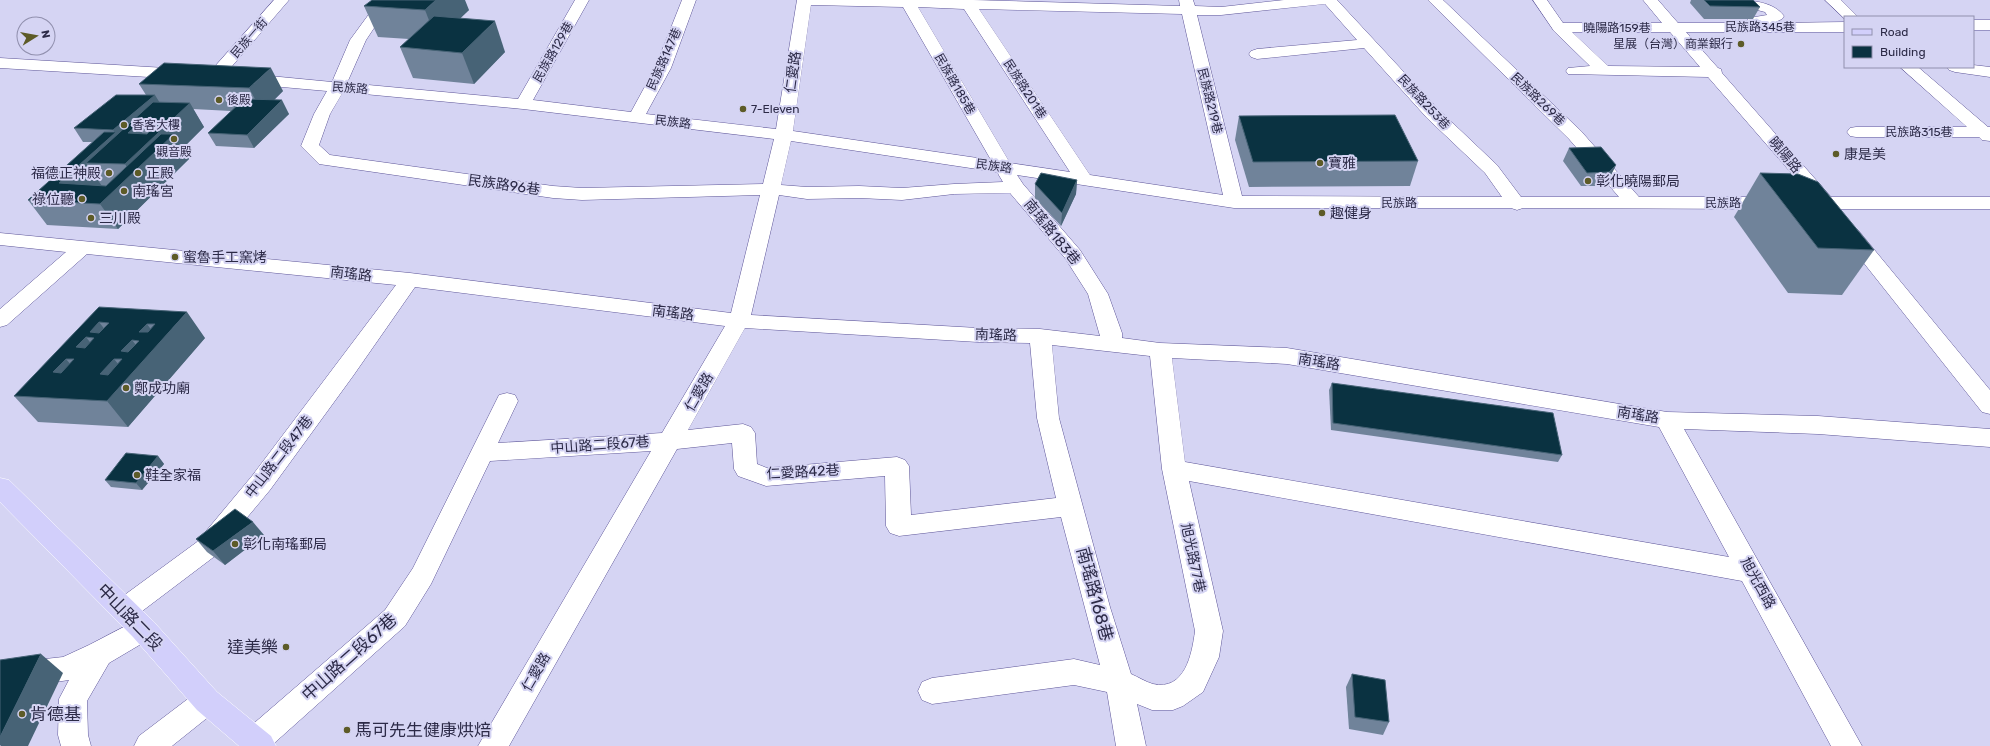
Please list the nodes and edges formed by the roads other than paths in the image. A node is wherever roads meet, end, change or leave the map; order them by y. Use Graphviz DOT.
graph roads {
  1 [pos="282,0"];
  2 [pos="403,0"];
  3 [pos="582,0"];
  4 [pos="689,0"];
  5 [pos="804,0"];
  6 [pos="1326,0"];
  7 [pos="1329,0"];
  8 [pos="1435,0"];
  9 [pos="1540,0"];
  10 [pos="1650,0"];
  11 [pos="1735,0"];
  12 [pos="1832,0"];
  13 [pos="907,1"];
  14 [pos="967,2"];
  15 [pos="1022,3"];
  16 [pos="1114,4"];
  17 [pos="1187,5"];
  18 [pos="1850,16"];
  19 [pos="1672,24"];
  20 [pos="1974,25"];
  21 [pos="1990,25"];
  22 [pos="1844,27"];
  23 [pos="1559,28"];
  24 [pos="1370,44"];
  25 [pos="1257,54"];
  26 [pos="0,63"];
  27 [pos="1909,68"];
  28 [pos="1962,68"];
  29 [pos="1574,71"];
  30 [pos="1604,71"];
  31 [pos="1714,72"];
  32 [pos="1990,72"];
  33 [pos="215,76"];
  34 [pos="338,86"];
  35 [pos="523,104"];
  36 [pos="636,117"];
  37 [pos="1856,132"];
  38 [pos="1988,134"];
  39 [pos="784,135"];
  40 [pos="1003,167"];
  41 [pos="1083,178"];
  42 [pos="1015,187"];
  43 [pos="772,189"];
  44 [pos="1234,202"];
  45 [pos="1634,203"];
  46 [pos="1826,203"];
  47 [pos="1990,203"];
  48 [pos="1517,204"];
  49 [pos="0,239"];
  50 [pos="83,247"];
  51 [pos="410,280"];
  52 [pos="0,320"];
  53 [pos="739,321"];
  54 [pos="1040,336"];
  55 [pos="1111,344"];
  56 [pos="1160,350"];
  57 [pos="507,401"];
  58 [pos="1990,406"];
  59 [pos="1667,420"];
  60 [pos="1990,438"];
  61 [pos="671,441"];
  62 [pos="482,453"];
  63 [pos="1174,469"];
  64 [pos="0,487"];
  65 [pos="1072,506"];
  66 [pos="1752,572"];
  67 [pos="124,610"];
  68 [pos="143,630"];
  69 [pos="99,654"];
  70 [pos="0,677"];
  71 [pos="1119,682"];
  72 [pos="932,691"];
  73 [pos="206,701"];
  74 [pos="258,743"];
  75 [pos="76,746"];
  76 [pos="149,746"];
  77 [pos="493,746"];
  78 [pos="1131,746"];
  79 [pos="1847,746"];
  1 -- 33 [label="street, 民族一街"];
  2 -- 34 [label="street"];
  3 -- 35 [label="street, 民族路129巷"];
  4 -- 36 [label="street, 民族路147巷"];
  5 -- 13 [label="street"];
  5 -- 39 [label="street, 仁愛路"];
  6 -- 17 [label="street"];
  7 -- 24 [label="street, 民族路253巷"];
  8 -- 45 [label="street, 民族路269巷"];
  9 -- 23 [label="street, 曉陽路159巷"];
  10 -- 19 [label="street, 曉陽路"];
  11 -- 19 [label="street"];
  12 -- 18 [label="street"];
  13 -- 14 [label="street"];
  13 -- 40 [label="street, 民族路185巷"];
  14 -- 15 [label="street"];
  14 -- 41 [label="street, 民族路201巷"];
  15 -- 16 [label="street"];
  16 -- 17 [label="street"];
  17 -- 44 [label="street, 民族路219巷"];
  19 -- 22 [label="street, 民族路345巷"];
  19 -- 23 [label="street, 曉陽路159巷"];
  19 -- 31 [label="street, 曉陽路"];
  20 -- 21 [label="street"];
  23 -- 30 [label="street, 曉陽路159巷"];
  24 -- 25 [label="street"];
  24 -- 48 [label="street, 民族路253巷"];
  26 -- 33 [label="street, 民族路"];
  27 -- 38 [label="street, 民族路315巷"];
  28 -- 32 [label="street"];
  29 -- 30 [label="street"];
  30 -- 31 [label="street"];
  31 -- 46 [label="street, 曉陽路"];
  33 -- 34 [label="street, 民族路"];
  34 -- 35 [label="street, 民族路"];
  34 -- 43 [label="street, 民族路96巷"];
  35 -- 36 [label="street, 民族路"];
  36 -- 39 [label="street, 民族路"];
  37 -- 38 [label="street, 民族路315巷"];
  39 -- 40 [label="street, 民族路"];
  39 -- 43 [label="street, 仁愛路"];
  40 -- 41 [label="street, 民族路"];
  40 -- 42 [label="street, 南瑤路183巷"];
  41 -- 44 [label="street, 民族路"];
  42 -- 43 [label="street"];
  42 -- 55 [label="street, 南瑤路183巷"];
  43 -- 53 [label="street, 仁愛路"];
  44 -- 48 [label="street, 民族路"];
  45 -- 46 [label="street, 民族路"];
  45 -- 48 [label="street, 民族路"];
  46 -- 47 [label="street, 民族路"];
  46 -- 58 [label="street, 曉陽路"];
  49 -- 50 [label="street, 南瑤路"];
  50 -- 51 [label="street, 南瑤路"];
  50 -- 52 [label="street"];
  51 -- 53 [label="street, 南瑤路"];
  51 -- 67 [label="street, 中山路二段47巷"];
  53 -- 54 [label="street, 南瑤路"];
  53 -- 61 [label="street, 仁愛路"];
  54 -- 55 [label="street, 南瑤路"];
  54 -- 65 [label="street, 南瑤路168巷"];
  55 -- 56 [label="street, 南瑤路"];
  56 -- 59 [label="street, 南瑤路"];
  56 -- 63 [label="street, 旭光路77巷"];
  57 -- 62 [label="street, 中山路二段67巷"];
  59 -- 60 [label="street, 南瑤路"];
  59 -- 66 [label="street, 旭光西路"];
  61 -- 62 [label="street, 中山路二段67巷"];
  61 -- 65 [label="street, 仁愛路42巷"];
  61 -- 77 [label="street, 仁愛路"];
  62 -- 74 [label="street, 中山路二段67巷"];
  63 -- 66 [label="street"];
  63 -- 71 [label="street, 旭光路77巷"];
  64 -- 67 [label="main road, 中山路二段"];
  65 -- 71 [label="street, 南瑤路168巷"];
  66 -- 79 [label="street, 旭光西路"];
  67 -- 68 [label="main road, 中山路二段"];
  68 -- 69 [label="street"];
  68 -- 73 [label="main road, 中山路二段"];
  69 -- 70 [label="street"];
  69 -- 75 [label="street"];
  71 -- 72 [label="street, 旭光路77巷"];
  71 -- 78 [label="street, 南瑤路168巷"];
  73 -- 74 [label="main road, 中山路二段"];
  73 -- 76 [label="street"];
}
